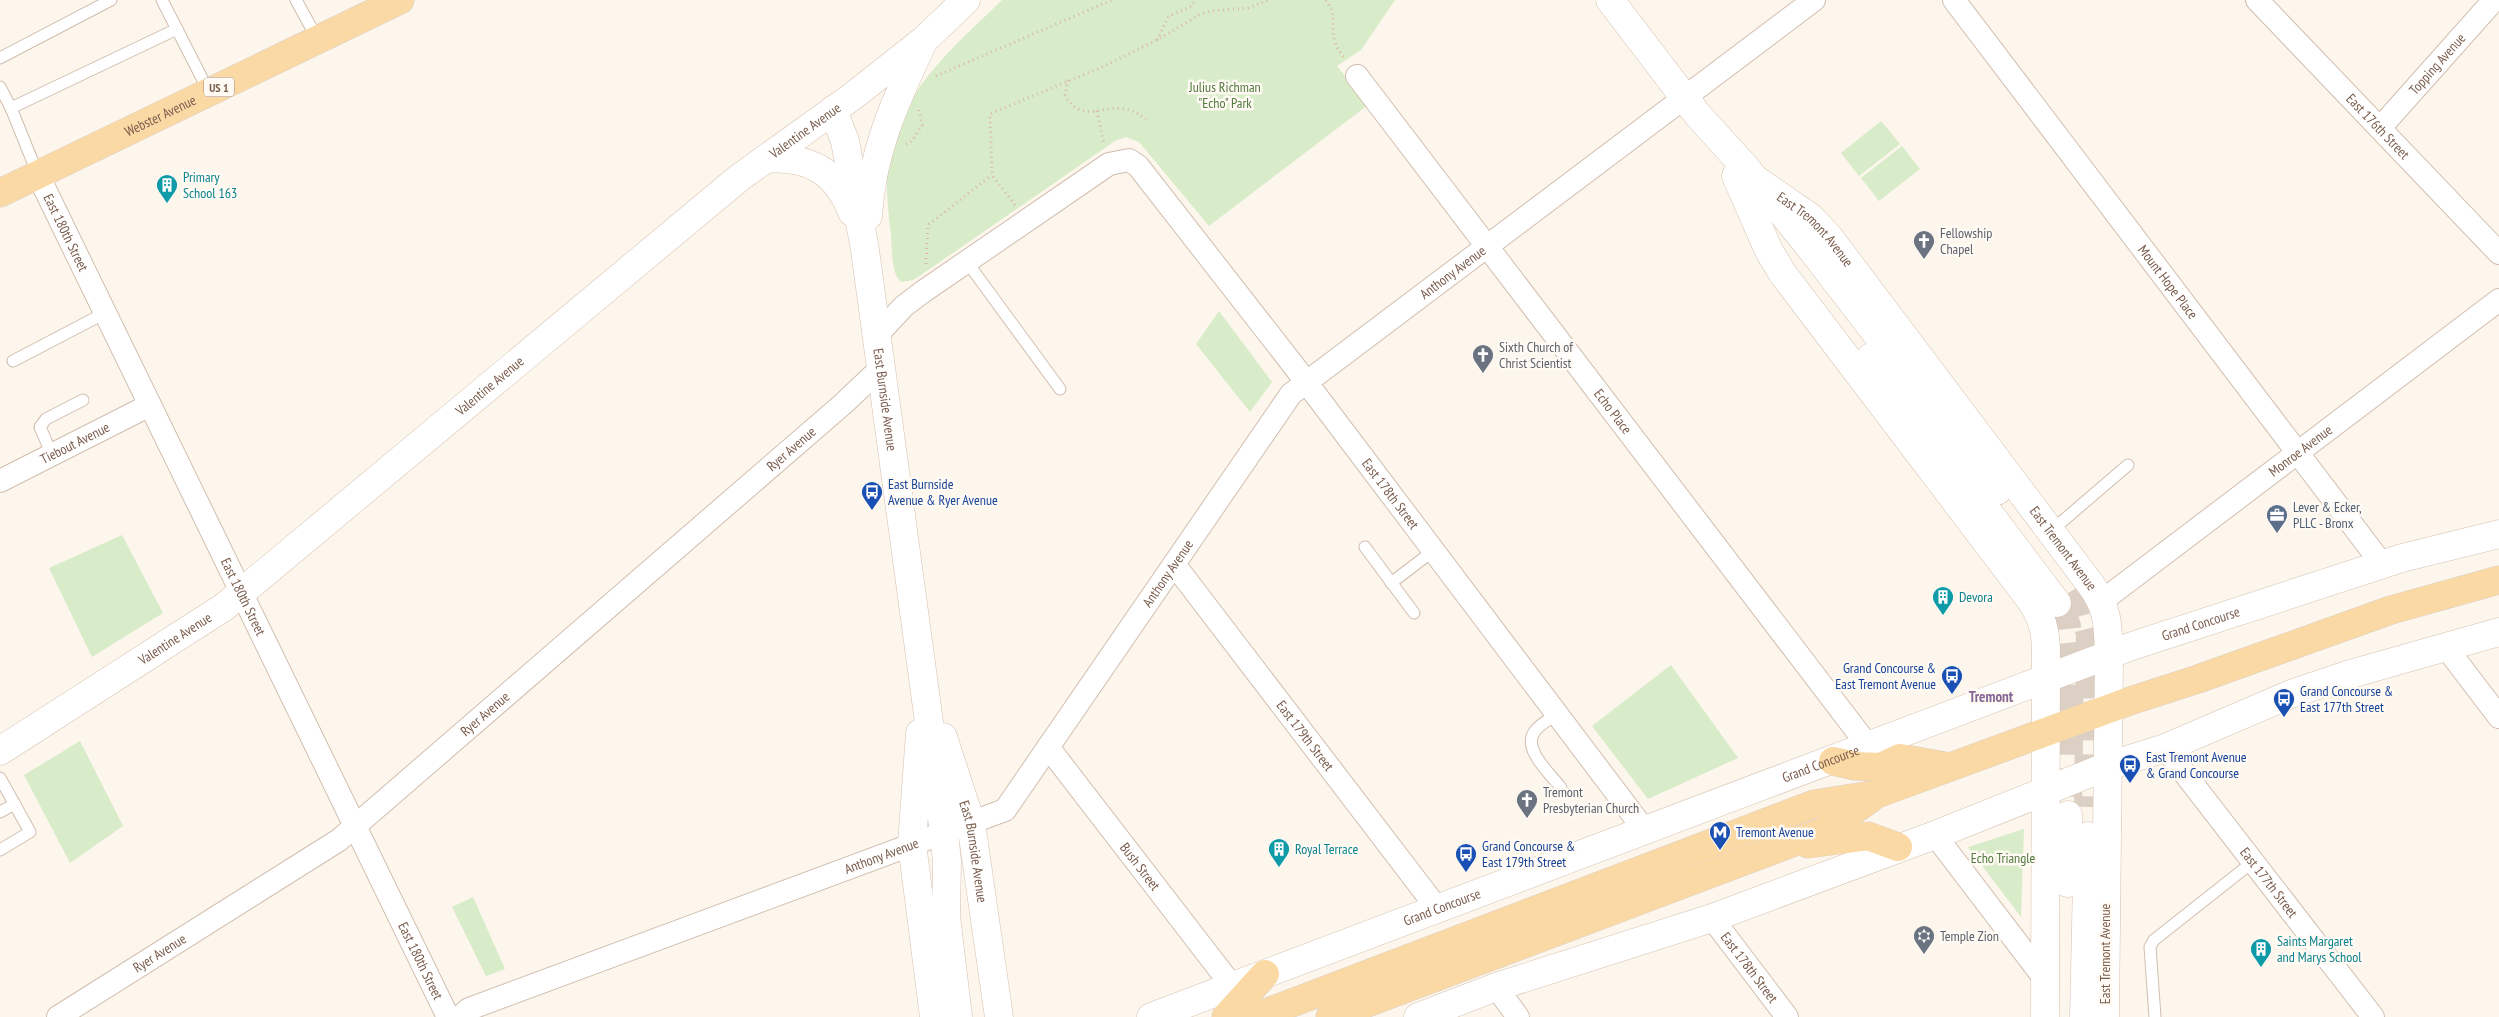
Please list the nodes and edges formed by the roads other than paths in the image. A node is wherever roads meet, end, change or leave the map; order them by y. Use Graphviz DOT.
graph roads {
  1 [pos="111,0"];
  2 [pos="162,0"];
  3 [pos="296,0"];
  4 [pos="400,0"];
  5 [pos="1610,0"];
  6 [pos="1814,0"];
  7 [pos="1954,0"];
  8 [pos="2257,0"];
  9 [pos="2494,0"];
  10 [pos="963,1"];
  11 [pos="177,29"];
  12 [pos="318,40"];
  13 [pos="924,40"];
  14 [pos="0,58"];
  15 [pos="1357,76"];
  16 [pos="0,87"];
  17 [pos="209,92"];
  18 [pos="1690,106"];
  19 [pos="11,108"];
  20 [pos="833,110"];
  21 [pos="2380,128"];
  22 [pos="765,159"];
  23 [pos="38,175"];
  24 [pos="1746,177"];
  25 [pos="0,193"];
  26 [pos="1486,245"];
  27 [pos="865,250"];
  28 [pos="2499,253"];
  29 [pos="967,262"];
  30 [pos="2499,300"];
  31 [pos="105,313"];
  32 [pos="877,335"];
  33 [pos="13,361"];
  34 [pos="881,368"];
  35 [pos="1306,382"];
  36 [pos="1060,389"];
  37 [pos="83,400"];
  38 [pos="150,405"];
  39 [pos="2297,453"];
  40 [pos="52,455"];
  41 [pos="2128,465"];
  42 [pos="0,481"];
  43 [pos="2051,531"];
  44 [pos="2499,534"];
  45 [pos="1365,547"];
  46 [pos="1433,550"];
  47 [pos="1174,564"];
  48 [pos="2382,564"];
  49 [pos="2499,580"];
  50 [pos="1392,583"];
  51 [pos="242,592"];
  52 [pos="2065,596"];
  53 [pos="2102,601"];
  54 [pos="1414,613"];
  55 [pos="2499,632"];
  56 [pos="2444,646"];
  57 [pos="2109,657"];
  58 [pos="2046,680"];
  59 [pos="925,692"];
  60 [pos="2108,711"];
  61 [pos="1557,714"];
  62 [pos="2499,717"];
  63 [pos="2045,734"];
  64 [pos="1048,747"];
  65 [pos="1869,747"];
  66 [pos="2165,748"];
  67 [pos="0,752"];
  68 [pos="1833,761"];
  69 [pos="2108,766"];
  70 [pos="1950,767"];
  71 [pos="0,778"];
  72 [pos="1561,788"];
  73 [pos="2046,790"];
  74 [pos="1877,794"];
  75 [pos="15,804"];
  76 [pos="0,812"];
  77 [pos="972,823"];
  78 [pos="354,826"];
  79 [pos="1646,832"];
  80 [pos="944,833"];
  81 [pos="1935,835"];
  82 [pos="912,844"];
  83 [pos="1898,847"];
  84 [pos="1777,848"];
  85 [pos="0,850"];
  86 [pos="947,861"];
  87 [pos="2254,861"];
  88 [pos="1437,908"];
  89 [pos="1712,918"];
  90 [pos="1265,974"];
  91 [pos="2044,978"];
  92 [pos="1233,987"];
  93 [pos="1496,987"];
  94 [pos="1373,1007"];
  95 [pos="58,1017"];
  96 [pos="448,1017"];
  97 [pos="460,1017"];
  98 [pos="934,1017"];
  99 [pos="958,1017"];
  100 [pos="976,1017"];
  101 [pos="999,1017"];
  102 [pos="1151,1017"];
  103 [pos="1226,1017"];
  104 [pos="1256,1017"];
  105 [pos="1330,1017"];
  106 [pos="1418,1017"];
  107 [pos="1518,1017"];
  108 [pos="1787,1017"];
  109 [pos="2044,1017"];
  110 [pos="2068,1017"];
  111 [pos="2084,1017"];
  112 [pos="2105,1017"];
  113 [pos="2155,1017"];
  114 [pos="2373,1017"];
  1 -- 14 [label="lane"];
  2 -- 11 [label="lane"];
  3 -- 12 [label="lane"];
  4 -- 12 [label="main road, Webster Avenue / US 1"];
  5 -- 18 [label="main road, East Tremont Avenue"];
  6 -- 18 [label="street, Anthony Avenue"];
  7 -- 39 [label="street, Mount Hope Place"];
  8 -- 21 [label="street, East 176th Street"];
  9 -- 21 [label="street, Topping Avenue"];
  10 -- 13 [label="main road, Valentine Avenue"];
  11 -- 17 [label="lane"];
  11 -- 19 [label="lane"];
  12 -- 17 [label="main road, Webster Avenue / US 1"];
  13 -- 20 [label="main road, Valentine Avenue"];
  13 -- 27 [label="main road"];
  15 -- 26 [label="street, Echo Place"];
  16 -- 19 [label="lane"];
  17 -- 23 [label="main road, Webster Avenue / US 1"];
  18 -- 24 [label="main road, East Tremont Avenue"];
  18 -- 26 [label="street, Anthony Avenue"];
  19 -- 23 [label="lane"];
  20 -- 22 [label="main road, Valentine Avenue"];
  20 -- 27 [label="main road, East Burnside Avenue"];
  21 -- 28 [label="street, East 176th Street"];
  22 -- 27 [label="main road"];
  22 -- 51 [label="main road, Valentine Avenue"];
  23 -- 25 [label="main road, Webster Avenue / US 1"];
  23 -- 31 [label="street, East 180th Street"];
  24 -- 43 [label="main road, East Tremont Avenue"];
  24 -- 52 [label="main road, East Tremont Avenue"];
  24 -- 58 [label="main road, East Tremont Avenue"];
  26 -- 35 [label="street, Anthony Avenue"];
  26 -- 65 [label="street, Echo Place"];
  27 -- 32 [label="main road, East Burnside Avenue"];
  29 -- 32 [label="street"];
  29 -- 35 [label="street, East 178th Street"];
  29 -- 36 [label="lane"];
  30 -- 39 [label="street, Monroe Avenue"];
  31 -- 33 [label="lane"];
  31 -- 38 [label="street, East 180th Street"];
  32 -- 34 [label="main road, East Burnside Avenue"];
  34 -- 59 [label="main road, East Burnside Avenue"];
  34 -- 78 [label="street, Ryer Avenue"];
  35 -- 46 [label="street, East 178th Street"];
  35 -- 47 [label="street, Anthony Avenue"];
  37 -- 40 [label="lane"];
  38 -- 40 [label="street, Tiebout Avenue"];
  38 -- 51 [label="street, East 180th Street"];
  39 -- 48 [label="street, Mount Hope Place"];
  39 -- 53 [label="street, Monroe Avenue"];
  40 -- 42 [label="street, Tiebout Avenue"];
  41 -- 43 [label="lane"];
  43 -- 53 [label="main road, East Tremont Avenue"];
  44 -- 48 [label="main road, Grand Concourse"];
  45 -- 50 [label="lane"];
  46 -- 50 [label="lane"];
  46 -- 61 [label="street, East 178th Street"];
  47 -- 64 [label="street, Anthony Avenue"];
  47 -- 88 [label="street, East 179th Street"];
  48 -- 57 [label="main road, Grand Concourse"];
  49 -- 60 [label="main road"];
  50 -- 54 [label="lane"];
  51 -- 67 [label="main road, Valentine Avenue"];
  51 -- 78 [label="street, East 180th Street"];
  53 -- 57 [label="main road, East Tremont Avenue"];
  55 -- 56 [label="main road"];
  56 -- 62 [label="street"];
  56 -- 66 [label="main road"];
  57 -- 58 [label="main road, Grand Concourse"];
  57 -- 60 [label="main road, East Tremont Avenue"];
  58 -- 63 [label="main road, East Tremont Avenue"];
  58 -- 65 [label="main road, Grand Concourse"];
  59 -- 77 [label="main road, East Burnside Avenue"];
  59 -- 80 [label="main road, East Burnside Avenue"];
  59 -- 82 [label="main road, East Burnside Avenue"];
  60 -- 63 [label="main road"];
  60 -- 69 [label="main road, East Tremont Avenue"];
  61 -- 72 [label="lane"];
  61 -- 79 [label="street, East 178th Street"];
  63 -- 70 [label="main road"];
  63 -- 73 [label="main road, East Tremont Avenue"];
  64 -- 77 [label="street, Anthony Avenue"];
  64 -- 92 [label="street, Bush Street"];
  65 -- 68 [label="main road, Grand Concourse"];
  66 -- 69 [label="main road"];
  66 -- 87 [label="street, East 177th Street"];
  68 -- 70 [label="main road"];
  68 -- 79 [label="main road, Grand Concourse"];
  69 -- 73 [label="main road"];
  69 -- 112 [label="main road, East Tremont Avenue"];
  70 -- 74 [label="main road"];
  71 -- 75 [label="lane"];
  73 -- 81 [label="main road"];
  73 -- 91 [label="main road, East Tremont Avenue"];
  74 -- 84 [label="main road"];
  74 -- 104 [label="main road"];
  75 -- 76 [label="lane"];
  75 -- 85 [label="lane"];
  77 -- 80 [label="street, Anthony Avenue"];
  77 -- 101 [label="main road, East Burnside Avenue"];
  78 -- 95 [label="street, Ryer Avenue"];
  78 -- 96 [label="street, East 180th Street"];
  79 -- 88 [label="main road, Grand Concourse"];
  80 -- 82 [label="street, Anthony Avenue"];
  80 -- 86 [label="main road, East Burnside Avenue"];
  81 -- 83 [label="main road"];
  81 -- 91 [label="street"];
  82 -- 97 [label="street, Anthony Avenue"];
  82 -- 98 [label="main road, East Burnside Avenue"];
  83 -- 84 [label="main road"];
  83 -- 89 [label="main road"];
  84 -- 94 [label="main road"];
  86 -- 99 [label="main road, East Burnside Avenue"];
  86 -- 100 [label="main road, East Burnside Avenue"];
  87 -- 113 [label="lane"];
  87 -- 114 [label="street, East 177th Street"];
  88 -- 90 [label="main road, Grand Concourse"];
  89 -- 93 [label="main road"];
  89 -- 108 [label="street, East 178th Street"];
  90 -- 92 [label="main road, Grand Concourse"];
  90 -- 103 [label="main road"];
  91 -- 109 [label="main road, East Tremont Avenue"];
  92 -- 102 [label="main road, Grand Concourse"];
  93 -- 106 [label="main road"];
  93 -- 107 [label="street"];
  94 -- 105 [label="main road"];
  110 -- 111 [label="main road, East Tremont Avenue"];
}
